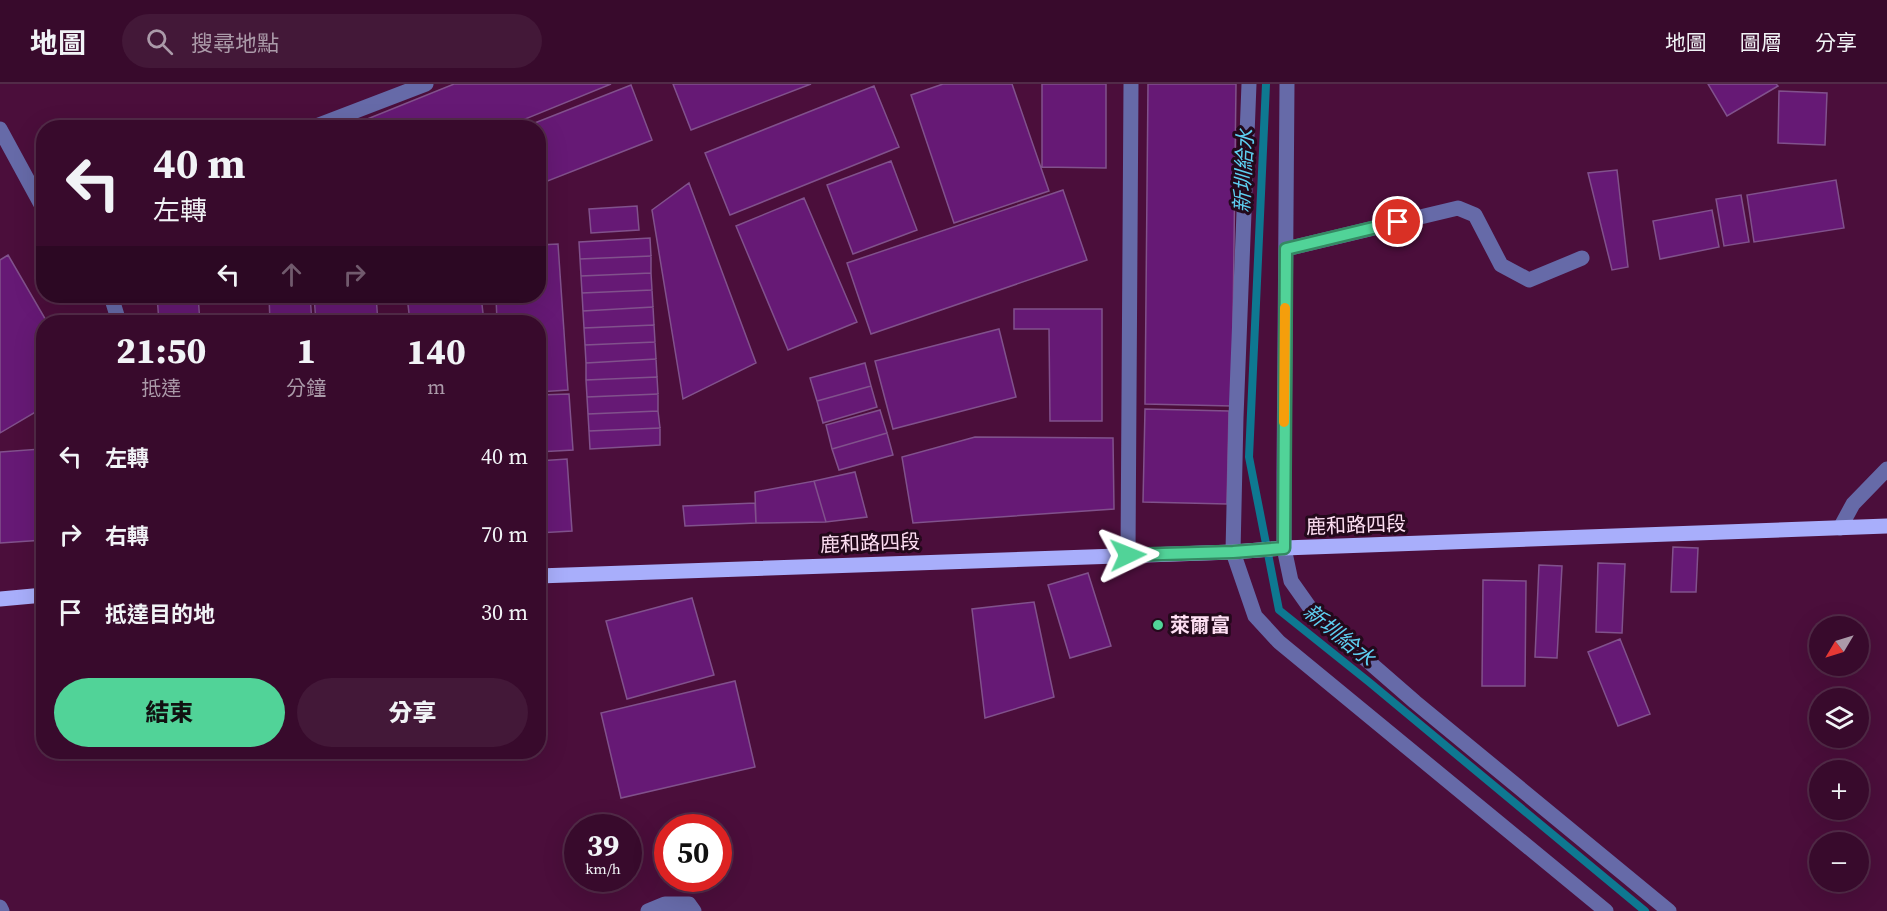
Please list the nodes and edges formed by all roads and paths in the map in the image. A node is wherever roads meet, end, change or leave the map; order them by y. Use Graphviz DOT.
graph roads {
  1 [pos="426,84"];
  2 [pos="1131,84"];
  3 [pos="1248,84"];
  4 [pos="1287,84"];
  5 [pos="332,120"];
  6 [pos="0,129"];
  7 [pos="36,195"];
  8 [pos="1286,249"];
  9 [pos="1582,258"];
  10 [pos="1887,469"];
  11 [pos="1887,526"];
  12 [pos="1840,528"];
  13 [pos="1284,548"];
  14 [pos="1233,552"];
  15 [pos="1128,555"];
  16 [pos="546,576"];
  17 [pos="36,597"];
  18 [pos="0,599"];
  19 [pos="648,911"];
  20 [pos="694,911"];
  21 [pos="1606,911"];
  22 [pos="1669,911"];
  1 -- 5 [label="street"];
  2 -- 15 [label="street"];
  3 -- 14 [label="street"];
  4 -- 8 [label="street"];
  6 -- 7 [label="street"];
  8 -- 9 [label="street"];
  8 -- 13 [label="street"];
  10 -- 12 [label="street"];
  11 -- 12 [label="main road, 鹿和路四段"];
  12 -- 13 [label="main road, 鹿和路四段"];
  13 -- 14 [label="main road, 鹿和路四段"];
  13 -- 22 [label="street"];
  14 -- 15 [label="main road, 鹿和路四段"];
  14 -- 21 [label="street"];
  15 -- 16 [label="main road, 鹿和路四段"];
  17 -- 18 [label="main road"];
  19 -- 20 [label="street"];
}
